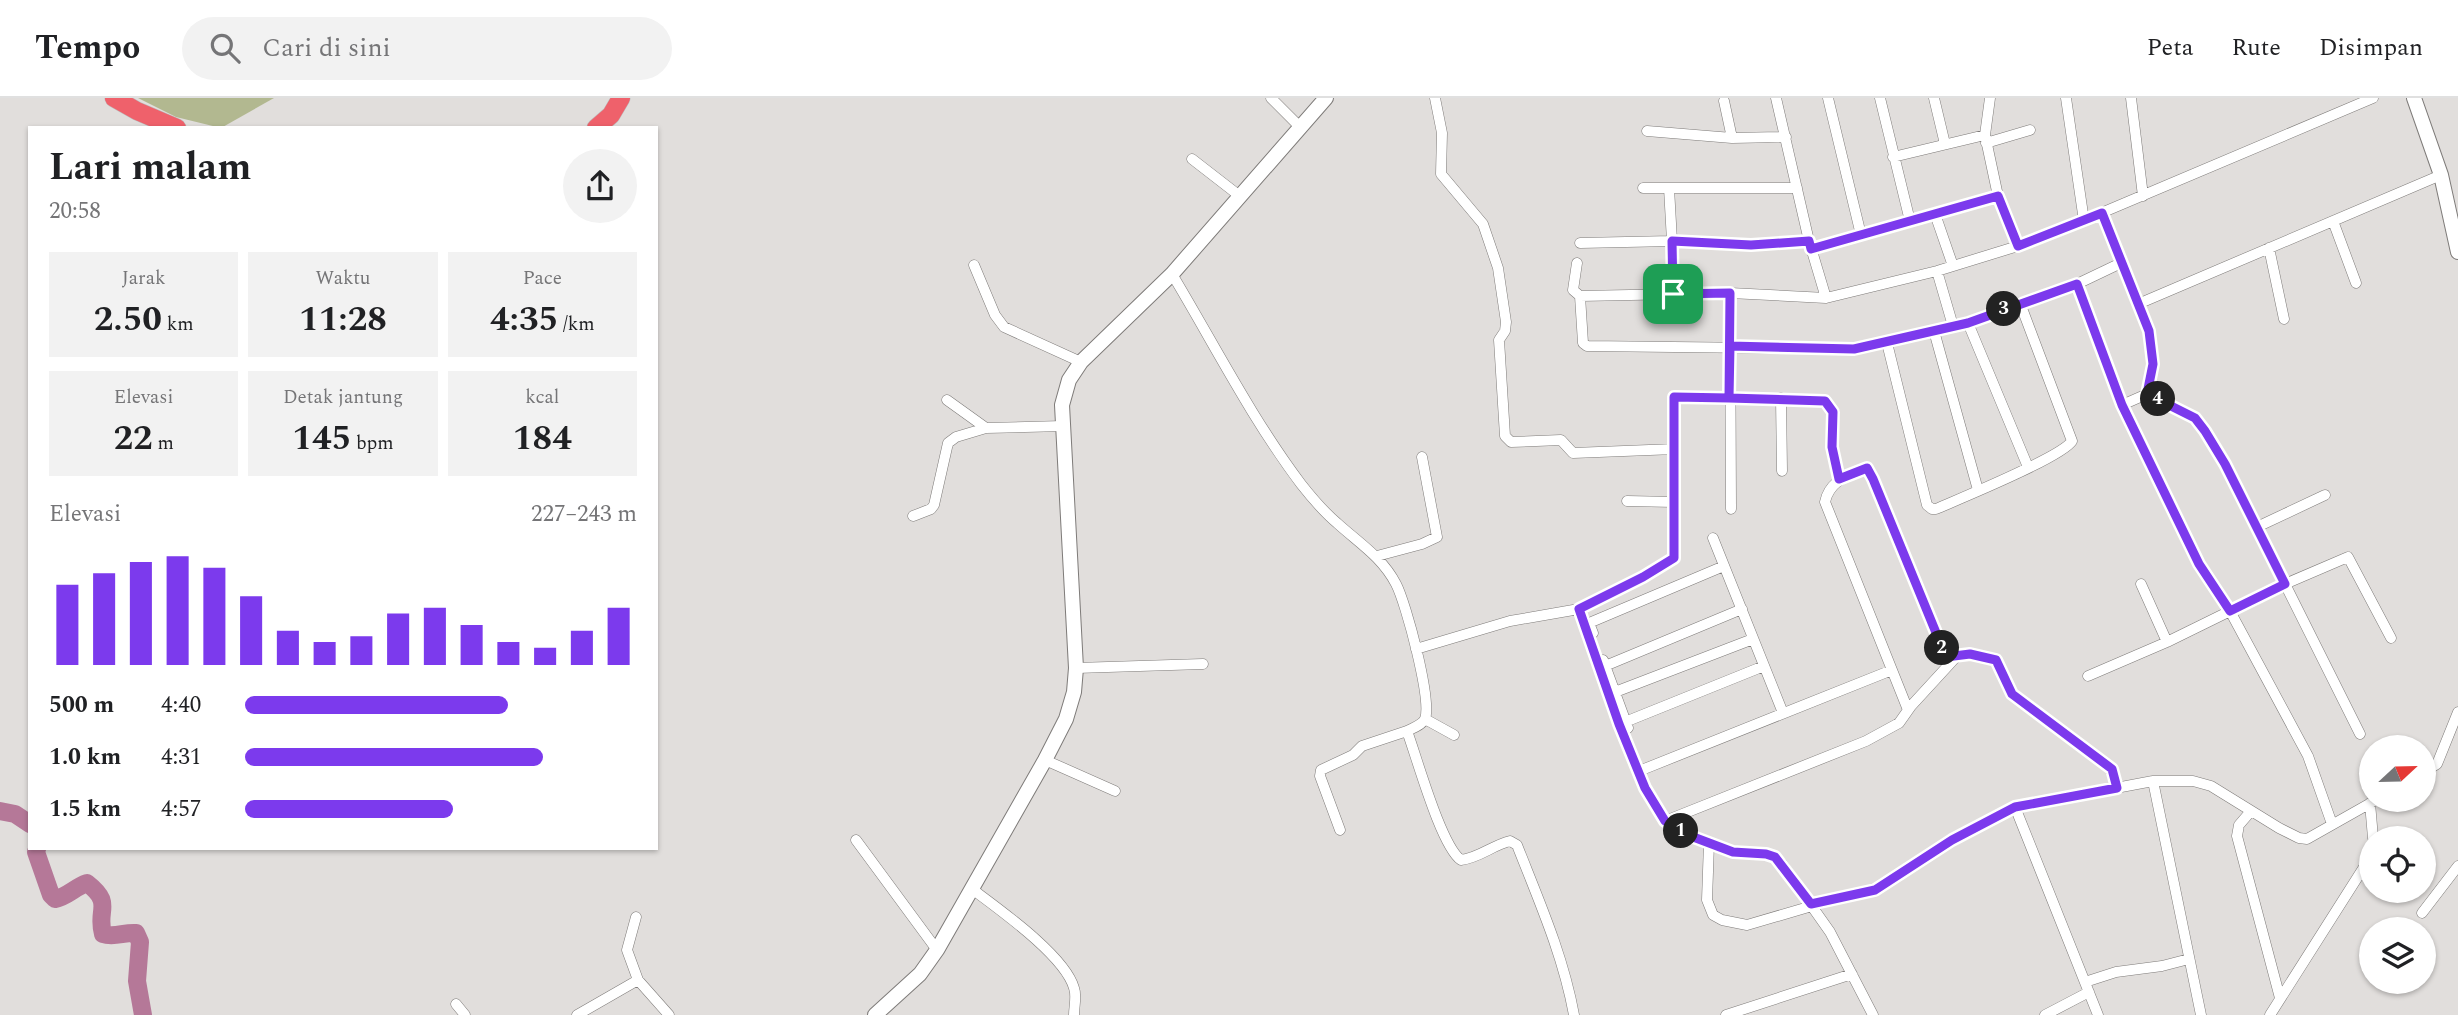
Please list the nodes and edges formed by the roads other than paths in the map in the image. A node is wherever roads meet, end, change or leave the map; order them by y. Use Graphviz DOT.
graph roads {
  1 [pos="114,98"];
  2 [pos="621,98"];
  3 [pos="1271,98"];
  4 [pos="1326,98"];
  5 [pos="1435,98"];
  6 [pos="1776,98"];
  7 [pos="1828,98"];
  8 [pos="1880,98"];
  9 [pos="1934,98"];
  10 [pos="1990,98"];
  11 [pos="2066,98"];
  12 [pos="2131,98"];
  13 [pos="2374,98"];
  14 [pos="2414,98"];
  15 [pos="1724,101"];
  16 [pos="172,126"];
  17 [pos="598,126"];
  18 [pos="1301,128"];
  19 [pos="2030,130"];
  20 [pos="1647,131"];
  21 [pos="1786,137"];
  22 [pos="1732,138"];
  23 [pos="1986,139"];
  24 [pos="1945,144"];
  25 [pos="1893,158"];
  26 [pos="1192,159"];
  27 [pos="2441,175"];
  28 [pos="1643,188"];
  29 [pos="1670,188"];
  30 [pos="1797,188"];
  31 [pos="1998,196"];
  32 [pos="2143,196"];
  33 [pos="1241,197"];
  34 [pos="2102,213"];
  35 [pos="1935,214"];
  36 [pos="2084,220"];
  37 [pos="1910,221"];
  38 [pos="2333,221"];
  39 [pos="1861,235"];
  40 [pos="1672,241"];
  41 [pos="1580,243"];
  42 [pos="1810,245"];
  43 [pos="2018,246"];
  44 [pos="2269,248"];
  45 [pos="2458,252"];
  46 [pos="1577,262"];
  47 [pos="2121,262"];
  48 [pos="974,265"];
  49 [pos="1953,266"];
  50 [pos="1937,271"];
  51 [pos="1172,274"];
  52 [pos="2356,283"];
  53 [pos="2077,284"];
  54 [pos="1730,293"];
  55 [pos="1673,294"];
  56 [pos="1580,296"];
  57 [pos="1826,298"];
  58 [pos="2020,303"];
  59 [pos="2138,304"];
  60 [pos="2284,319"];
  61 [pos="1968,323"];
  62 [pos="1953,326"];
  63 [pos="1934,331"];
  64 [pos="1887,343"];
  65 [pos="1730,346"];
  66 [pos="1081,362"];
  67 [pos="2147,394"];
  68 [pos="1729,398"];
  69 [pos="1781,398"];
  70 [pos="947,401"];
  71 [pos="2122,405"];
  72 [pos="1063,426"];
  73 [pos="986,428"];
  74 [pos="1675,449"];
  75 [pos="1422,457"];
  76 [pos="2028,467"];
  77 [pos="1782,471"];
  78 [pos="1839,479"];
  79 [pos="1978,490"];
  80 [pos="2325,495"];
  81 [pos="1627,501"];
  82 [pos="1674,502"];
  83 [pos="1731,509"];
  84 [pos="913,516"];
  85 [pos="2257,527"];
  86 [pos="1713,538"];
  87 [pos="1377,556"];
  88 [pos="1724,566"];
  89 [pos="2141,584"];
  90 [pos="2285,584"];
  91 [pos="1579,609"];
  92 [pos="1742,609"];
  93 [pos="2230,611"];
  94 [pos="2391,638"];
  95 [pos="1753,639"];
  96 [pos="2166,642"];
  97 [pos="1416,649"];
  98 [pos="1956,657"];
  99 [pos="1203,664"];
  100 [pos="1605,666"];
  101 [pos="1764,666"];
  102 [pos="1076,668"];
  103 [pos="1892,670"];
  104 [pos="2088,676"];
  105 [pos="1615,692"];
  106 [pos="1908,710"];
  107 [pos="2458,712"];
  108 [pos="1783,713"];
  109 [pos="1425,719"];
  110 [pos="1625,722"];
  111 [pos="1407,731"];
  112 [pos="2360,734"];
  113 [pos="1454,735"];
  114 [pos="1045,760"];
  115 [pos="2436,765"];
  116 [pos="1641,771"];
  117 [pos="2153,781"];
  118 [pos="2117,788"];
  119 [pos="1115,791"];
  120 [pos="2015,807"];
  121 [pos="2359,810"];
  122 [pos="2251,811"];
  123 [pos="1665,821"];
  124 [pos="2332,824"];
  125 [pos="1340,830"];
  126 [pos="856,840"];
  127 [pos="1709,843"];
  128 [pos="2458,866"];
  129 [pos="2359,875"];
  130 [pos="972,890"];
  131 [pos="1812,905"];
  132 [pos="2423,913"];
  133 [pos="636,917"];
  134 [pos="937,950"];
  135 [pos="2189,958"];
  136 [pos="1852,974"];
  137 [pos="638,980"];
  138 [pos="2085,982"];
  139 [pos="2089,992"];
  140 [pos="2280,998"];
  141 [pos="456,1004"];
  142 [pos="465,1015"];
  143 [pos="577,1015"];
  144 [pos="669,1015"];
  145 [pos="876,1015"];
  146 [pos="1074,1015"];
  147 [pos="1574,1015"];
  148 [pos="1726,1015"];
  149 [pos="1873,1015"];
  150 [pos="2045,1015"];
  151 [pos="2098,1015"];
  152 [pos="2201,1015"];
  153 [pos="2270,1015"];
  1 -- 16 [label="highway"];
  2 -- 17 [label="highway"];
  3 -- 18 [label="street"];
  4 -- 18 [label="street"];
  5 -- 74 [label="street"];
  6 -- 21 [label="street"];
  7 -- 39 [label="street"];
  8 -- 25 [label="street"];
  9 -- 24 [label="street"];
  10 -- 23 [label="street"];
  11 -- 36 [label="street"];
  12 -- 32 [label="street"];
  13 -- 32 [label="street"];
  14 -- 27 [label="street"];
  15 -- 22 [label="street"];
  18 -- 33 [label="street"];
  19 -- 23 [label="street"];
  20 -- 22 [label="street"];
  21 -- 22 [label="street"];
  21 -- 30 [label="street"];
  23 -- 24 [label="street"];
  23 -- 31 [label="street"];
  24 -- 25 [label="street"];
  25 -- 37 [label="street"];
  26 -- 33 [label="street"];
  27 -- 38 [label="street"];
  27 -- 45 [label="street"];
  28 -- 29 [label="street"];
  29 -- 30 [label="street"];
  29 -- 40 [label="street"];
  30 -- 42 [label="street"];
  31 -- 35 [label="street"];
  31 -- 43 [label="street"];
  32 -- 34 [label="street"];
  33 -- 51 [label="street"];
  34 -- 36 [label="street"];
  34 -- 47 [label="street"];
  35 -- 37 [label="street"];
  35 -- 49 [label="street"];
  36 -- 43 [label="street"];
  37 -- 39 [label="street"];
  38 -- 44 [label="street"];
  38 -- 52 [label="street"];
  39 -- 42 [label="street"];
  40 -- 41 [label="street"];
  40 -- 42 [label="street"];
  40 -- 55 [label="street"];
  42 -- 57 [label="street"];
  43 -- 49 [label="street"];
  44 -- 59 [label="street"];
  44 -- 60 [label="street"];
  46 -- 56 [label="street"];
  47 -- 53 [label="street"];
  47 -- 59 [label="street"];
  48 -- 66 [label="street"];
  49 -- 50 [label="street"];
  50 -- 57 [label="street"];
  50 -- 62 [label="street"];
  51 -- 66 [label="street"];
  51 -- 87 [label="street"];
  53 -- 58 [label="street"];
  53 -- 71 [label="street"];
  54 -- 55 [label="street"];
  54 -- 57 [label="street"];
  54 -- 65 [label="street"];
  55 -- 56 [label="street"];
  56 -- 65 [label="street"];
  58 -- 61 [label="street"];
  58 -- 76 [label="street"];
  59 -- 67 [label="street"];
  61 -- 62 [label="street"];
  61 -- 76 [label="street"];
  62 -- 63 [label="street"];
  63 -- 64 [label="street"];
  63 -- 79 [label="street"];
  64 -- 65 [label="street"];
  64 -- 79 [label="street"];
  65 -- 68 [label="street"];
  66 -- 72 [label="street"];
  67 -- 71 [label="street"];
  67 -- 85 [label="street"];
  68 -- 69 [label="street"];
  68 -- 74 [label="street"];
  68 -- 83 [label="street"];
  69 -- 77 [label="street"];
  69 -- 78 [label="street"];
  70 -- 73 [label="street"];
  71 -- 93 [label="street"];
  72 -- 73 [label="street"];
  72 -- 102 [label="street"];
  73 -- 84 [label="street"];
  74 -- 82 [label="street"];
  75 -- 87 [label="street"];
  76 -- 79 [label="street"];
  78 -- 98 [label="street"];
  78 -- 103 [label="street"];
  80 -- 85 [label="street"];
  81 -- 82 [label="street"];
  82 -- 91 [label="street"];
  85 -- 90 [label="street"];
  86 -- 88 [label="street"];
  87 -- 97 [label="street"];
  88 -- 92 [label="street"];
  88 -- 100 [label="street"];
  89 -- 96 [label="street"];
  90 -- 93 [label="street"];
  90 -- 94 [label="street"];
  90 -- 112 [label="street"];
  91 -- 97 [label="street"];
  91 -- 116 [label="street"];
  92 -- 95 [label="street"];
  92 -- 100 [label="street"];
  93 -- 96 [label="street"];
  93 -- 124 [label="street"];
  95 -- 101 [label="street"];
  95 -- 105 [label="street"];
  96 -- 104 [label="street"];
  97 -- 109 [label="street"];
  98 -- 106 [label="street"];
  98 -- 118 [label="street"];
  99 -- 102 [label="street"];
  100 -- 105 [label="street"];
  101 -- 108 [label="street"];
  101 -- 110 [label="street"];
  102 -- 114 [label="street"];
  103 -- 106 [label="street"];
  103 -- 108 [label="street"];
  105 -- 110 [label="street"];
  106 -- 123 [label="street"];
  107 -- 115 [label="street"];
  108 -- 116 [label="street"];
  109 -- 111 [label="street"];
  109 -- 113 [label="street"];
  110 -- 116 [label="street"];
  111 -- 125 [label="street"];
  111 -- 147 [label="street"];
  114 -- 119 [label="street"];
  114 -- 130 [label="street"];
  116 -- 123 [label="street"];
  117 -- 118 [label="street"];
  117 -- 122 [label="street"];
  117 -- 135 [label="street"];
  118 -- 120 [label="street"];
  120 -- 131 [label="street"];
  120 -- 138 [label="street"];
  121 -- 124 [label="street"];
  122 -- 124 [label="street"];
  122 -- 140 [label="street"];
  123 -- 127 [label="street"];
  126 -- 134 [label="street"];
  127 -- 131 [label="street"];
  127 -- 131 [label="street"];
  128 -- 132 [label="street"];
  129 -- 140 [label="street"];
  130 -- 134 [label="street"];
  130 -- 146 [label="street"];
  131 -- 136 [label="street"];
  133 -- 137 [label="street"];
  134 -- 145 [label="street"];
  135 -- 138 [label="street"];
  135 -- 152 [label="street"];
  136 -- 148 [label="street"];
  136 -- 149 [label="street"];
  137 -- 143 [label="street"];
  137 -- 144 [label="street"];
  138 -- 139 [label="street"];
  139 -- 150 [label="street"];
  139 -- 151 [label="street"];
  140 -- 153 [label="street"];
  141 -- 142 [label="street"];
}
